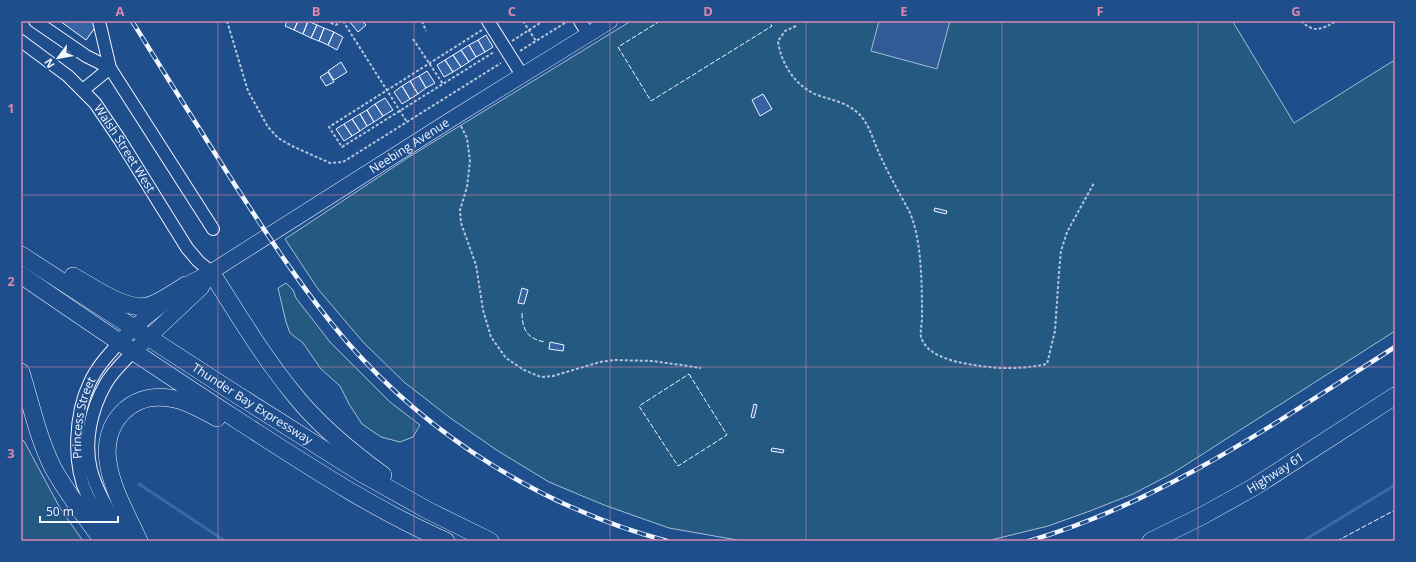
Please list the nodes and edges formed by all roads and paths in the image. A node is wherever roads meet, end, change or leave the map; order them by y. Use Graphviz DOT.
graph roads {
  1 [pos="35,21"];
  2 [pos="100,21"];
  3 [pos="227,21"];
  4 [pos="326,21"];
  5 [pos="342,21"];
  6 [pos="422,21"];
  7 [pos="523,21"];
  8 [pos="543,21"];
  9 [pos="568,21"];
  10 [pos="580,21"];
  11 [pos="610,21"];
  12 [pos="1301,21"];
  13 [pos="1336,21"];
  14 [pos="336,25"];
  15 [pos="486,25"];
  16 [pos="796,26"];
  17 [pos="335,30"];
  18 [pos="529,30"];
  19 [pos="426,31"];
  20 [pos="588,34"];
  21 [pos="413,39"];
  22 [pos="21,41"];
  23 [pos="465,41"];
  24 [pos="536,41"];
  25 [pos="468,44"];
  26 [pos="504,46"];
  27 [pos="450,50"];
  28 [pos="452,54"];
  29 [pos="510,57"];
  30 [pos="429,64"];
  31 [pos="110,68"];
  32 [pos="422,68"];
  33 [pos="424,71"];
  34 [pos="414,73"];
  35 [pos="522,75"];
  36 [pos="416,76"];
  37 [pos="407,78"];
  38 [pos="409,81"];
  39 [pos="442,84"];
  40 [pos="393,86"];
  41 [pos="395,89"];
  42 [pos="83,90"];
  43 [pos="387,90"];
  44 [pos="400,111"];
  45 [pos="455,117"];
  46 [pos="407,122"];
  47 [pos="335,123"];
  48 [pos="337,127"];
  49 [pos="1094,183"];
  50 [pos="212,229"];
  51 [pos="21,250"];
  52 [pos="21,255"];
  53 [pos="210,272"];
  54 [pos="21,275"];
  55 [pos="186,285"];
  56 [pos="134,327"];
  57 [pos="149,338"];
  58 [pos="126,347"];
  59 [pos="701,368"];
  60 [pos="21,372"];
  61 [pos="1395,396"];
  62 [pos="314,470"];
  63 [pos="429,511"];
  64 [pos="104,541"];
  65 [pos="117,541"];
  66 [pos="127,541"];
  67 [pos="138,541"];
  68 [pos="446,541"];
  69 [pos="490,541"];
  70 [pos="1151,541"];
  1 -- 31 [label="street"];
  2 -- 31 [label="street"];
  3 -- 46 [label="path"];
  4 -- 14 [label="path"];
  5 -- 14 [label="path"];
  5 -- 43 [label="path"];
  6 -- 19 [label="path"];
  7 -- 18 [label="path"];
  8 -- 18 [label="path"];
  9 -- 24 [label="path"];
  10 -- 20 [label="street"];
  11 -- 20 [label="main road, Neebing Avenue"];
  12 -- 13 [label="path"];
  14 -- 17 [label="path"];
  15 -- 23 [label="path"];
  15 -- 26 [label="street"];
  16 -- 49 [label="path"];
  18 -- 24 [label="path"];
  18 -- 26 [label="path"];
  20 -- 35 [label="main road, Neebing Avenue"];
  21 -- 30 [label="path"];
  22 -- 42 [label="street, Walsh Street West"];
  23 -- 25 [label="path"];
  23 -- 27 [label="path"];
  24 -- 29 [label="path"];
  26 -- 29 [label="street"];
  26 -- 39 [label="path"];
  27 -- 28 [label="path"];
  27 -- 30 [label="path"];
  29 -- 35 [label="street"];
  29 -- 46 [label="path"];
  30 -- 32 [label="path"];
  30 -- 39 [label="path"];
  31 -- 42 [label="street"];
  31 -- 50 [label="street"];
  32 -- 33 [label="path"];
  32 -- 34 [label="path"];
  34 -- 36 [label="path"];
  34 -- 37 [label="path"];
  35 -- 45 [label="main road, Neebing Avenue"];
  37 -- 38 [label="path"];
  37 -- 40 [label="path"];
  39 -- 44 [label="path"];
  40 -- 41 [label="path"];
  40 -- 43 [label="path"];
  42 -- 53 [label="street, Walsh Street West"];
  43 -- 44 [label="path"];
  43 -- 47 [label="path"];
  44 -- 46 [label="path"];
  44 -- 47 [label="path"];
  45 -- 53 [label="main road, Neebing Avenue"];
  45 -- 59 [label="path"];
  47 -- 48 [label="path"];
  51 -- 55 [label="highway"];
  52 -- 56 [label="highway, Thunder Bay Expressway"];
  53 -- 55 [label="main road, Neebing Avenue"];
  53 -- 57 [label="main road, Neebing Avenue"];
  53 -- 63 [label="highway"];
  54 -- 58 [label="highway, Thunder Bay Expressway"];
  55 -- 56 [label="main road, Neebing Avenue"];
  56 -- 57 [label="highway, Thunder Bay Expressway"];
  56 -- 58 [label="main road, Neebing Avenue"];
  57 -- 58 [label="main road, Neebing Avenue"];
  57 -- 63 [label="highway, Thunder Bay Expressway"];
  58 -- 62 [label="highway, Thunder Bay Expressway"];
  58 -- 65 [label="street, Princess Street"];
  58 -- 66 [label="street, Princess Street"];
  60 -- 64 [label="highway"];
  61 -- 70 [label="highway, Highway 61"];
  62 -- 67 [label="highway"];
  62 -- 68 [label="highway, Thunder Bay Expressway"];
  63 -- 69 [label="highway, Thunder Bay Expressway"];
}
